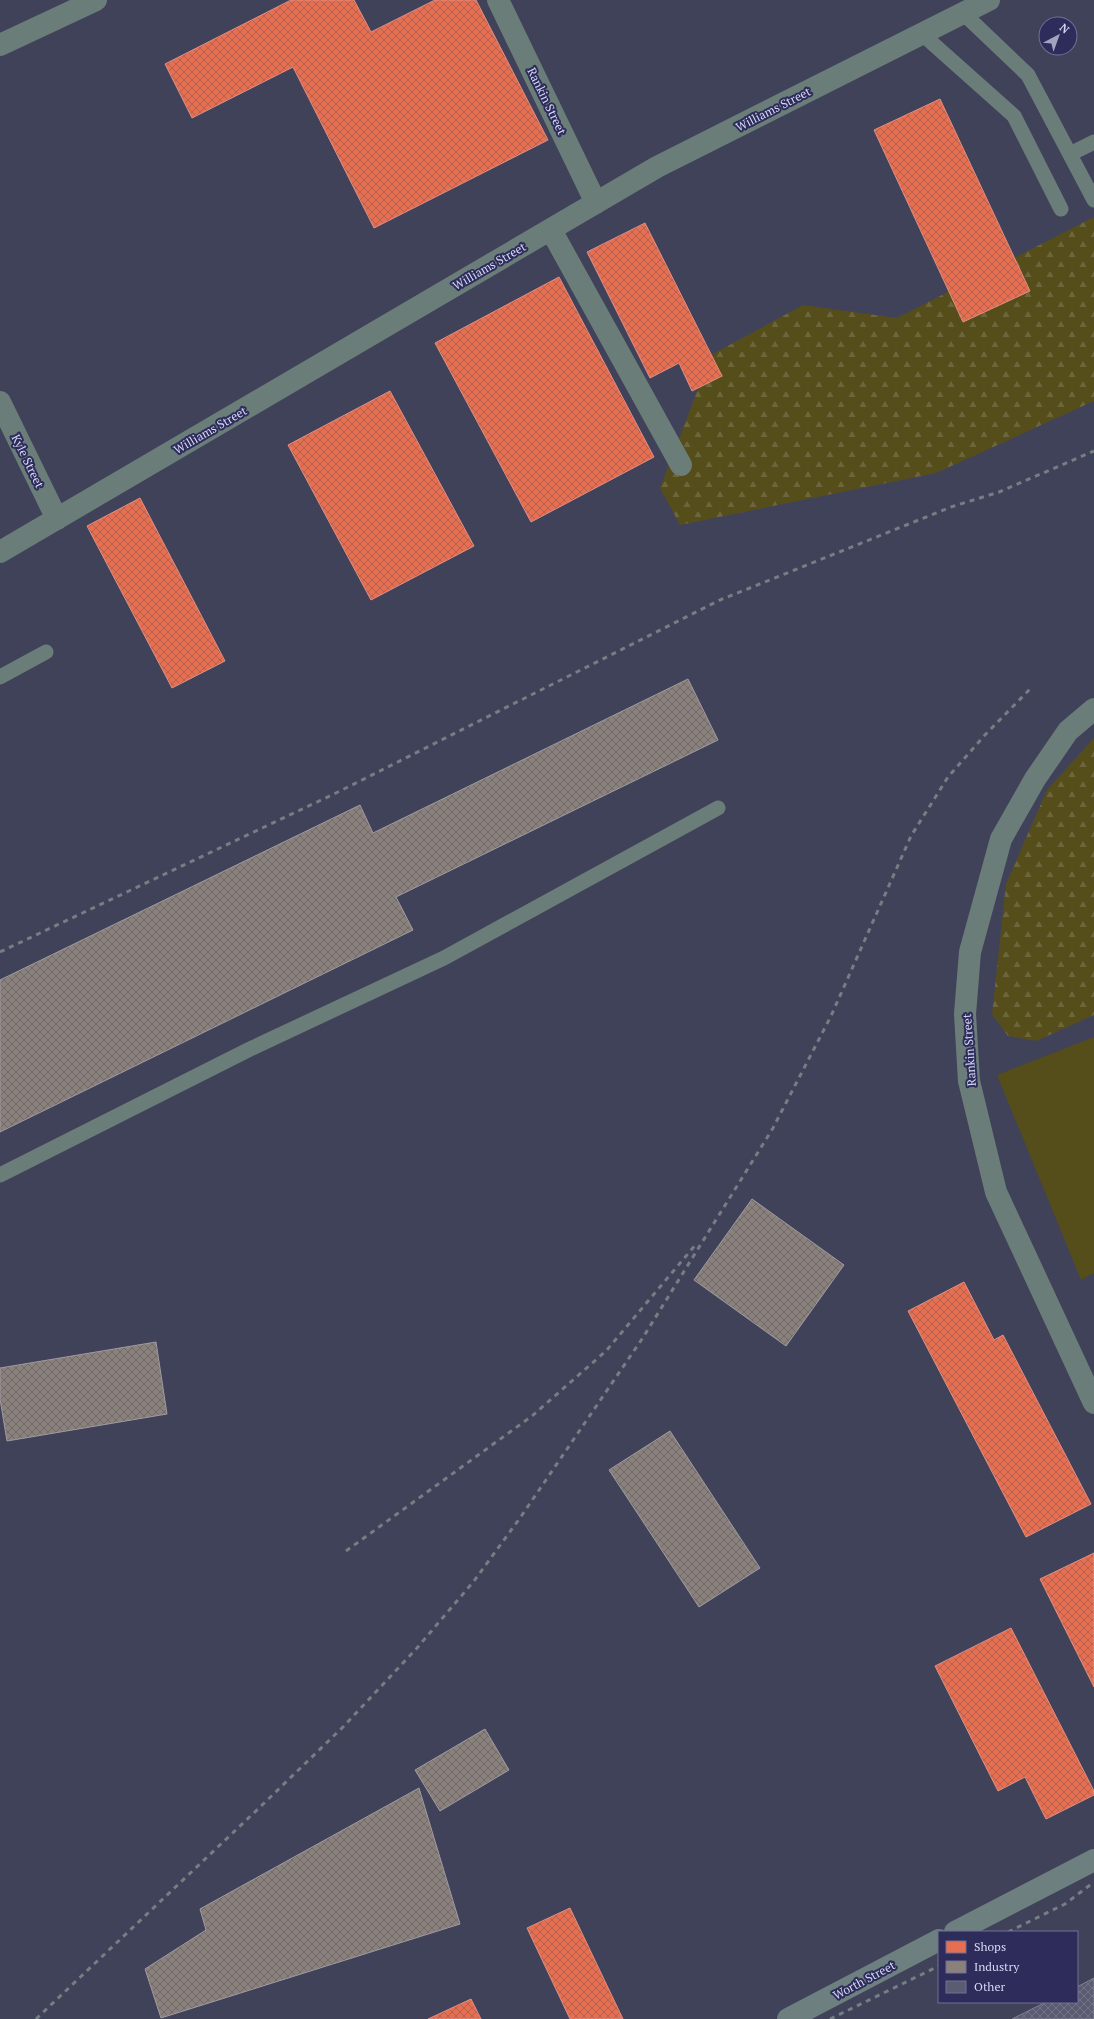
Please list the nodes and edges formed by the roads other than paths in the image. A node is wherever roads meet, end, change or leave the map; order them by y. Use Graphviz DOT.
graph roads {
  1 [pos="96,0"];
  2 [pos="498,0"];
  3 [pos="977,5"];
  4 [pos="922,34"];
  5 [pos="0,45"];
  6 [pos="1094,142"];
  7 [pos="1070,154"];
  8 [pos="1094,200"];
  9 [pos="596,203"];
  10 [pos="1061,209"];
  11 [pos="551,230"];
  12 [pos="0,402"];
  13 [pos="681,465"];
  14 [pos="57,519"];
  15 [pos="0,552"];
  16 [pos="46,652"];
  17 [pos="0,677"];
  18 [pos="1094,709"];
  19 [pos="718,808"];
  20 [pos="0,1175"];
  21 [pos="1094,1403"];
  22 [pos="1094,1860"];
  23 [pos="957,1931"];
  24 [pos="938,1941"];
  25 [pos="788,2019"];
  1 -- 5 [label="street"];
  2 -- 9 [label="street, Rankin Street"];
  3 -- 4 [label="street, Williams Street"];
  3 -- 7 [label="lane"];
  4 -- 9 [label="street, Williams Street"];
  4 -- 10 [label="lane"];
  6 -- 7 [label="lane"];
  7 -- 8 [label="lane"];
  9 -- 11 [label="street, Williams Street"];
  11 -- 13 [label="street"];
  11 -- 14 [label="street, Williams Street"];
  12 -- 14 [label="street, Kyle Street"];
  14 -- 15 [label="street, Williams Street"];
  16 -- 17 [label="lane"];
  18 -- 21 [label="street, Rankin Street"];
  19 -- 20 [label="lane"];
  22 -- 23 [label="street"];
  24 -- 25 [label="street, Worth Street"];
}
